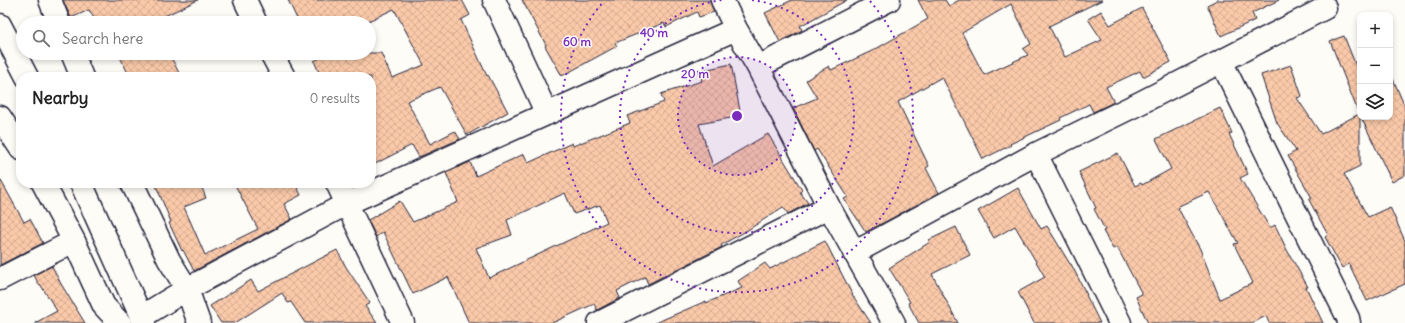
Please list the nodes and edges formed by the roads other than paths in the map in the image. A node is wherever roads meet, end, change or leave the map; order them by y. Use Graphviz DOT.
graph roads {
  1 [pos="50,0"];
  2 [pos="245,0"];
  3 [pos="494,0"];
  4 [pos="722,0"];
  5 [pos="889,0"];
  6 [pos="1325,8"];
  7 [pos="57,16"];
  8 [pos="253,16"];
  9 [pos="0,25"];
  10 [pos="736,30"];
  11 [pos="16,56"];
  12 [pos="18,60"];
  13 [pos="75,60"];
  14 [pos="276,60"];
  15 [pos="1221,61"];
  16 [pos="758,67"];
  17 [pos="24,72"];
  18 [pos="80,72"];
  19 [pos="282,72"];
  20 [pos="547,114"];
  21 [pos="0,117"];
  22 [pos="16,141"];
  23 [pos="1036,154"];
  24 [pos="46,188"];
  25 [pos="83,188"];
  26 [pos="134,188"];
  27 [pos="340,188"];
  28 [pos="348,203"];
  29 [pos="828,207"];
  30 [pos="74,241"];
  31 [pos="854,253"];
  32 [pos="0,279"];
  33 [pos="187,290"];
  34 [pos="142,320"];
  35 [pos="120,323"];
  36 [pos="200,323"];
  37 [pos="403,323"];
  38 [pos="599,323"];
  39 [pos="894,323"];
  40 [pos="1120,323"];
  41 [pos="1349,323"];
  1 -- 7 [label="street"];
  2 -- 8 [label="street"];
  3 -- 20 [label="street"];
  4 -- 10 [label="street"];
  5 -- 16 [label="street"];
  6 -- 15 [label="street"];
  9 -- 11 [label="street"];
  10 -- 16 [label="street"];
  10 -- 20 [label="street"];
  12 -- 17 [label="street"];
  13 -- 18 [label="street"];
  14 -- 19 [label="street"];
  15 -- 23 [label="street"];
  15 -- 41 [label="street"];
  16 -- 29 [label="street"];
  20 -- 28 [label="street"];
  21 -- 22 [label="street"];
  23 -- 31 [label="street"];
  23 -- 40 [label="street"];
  24 -- 30 [label="street"];
  25 -- 34 [label="street"];
  26 -- 33 [label="street"];
  27 -- 28 [label="street"];
  28 -- 33 [label="street"];
  28 -- 37 [label="street"];
  29 -- 31 [label="street"];
  29 -- 38 [label="street"];
  30 -- 32 [label="street"];
  30 -- 35 [label="street"];
  31 -- 39 [label="street"];
  33 -- 34 [label="street"];
  33 -- 36 [label="street"];
}
